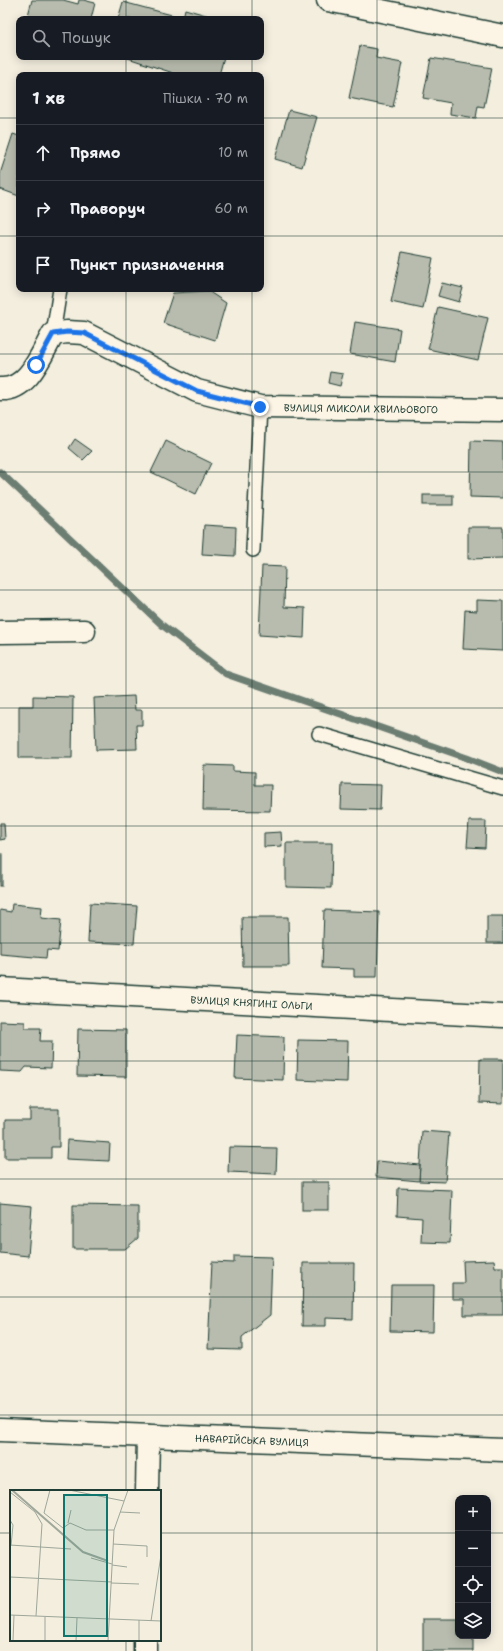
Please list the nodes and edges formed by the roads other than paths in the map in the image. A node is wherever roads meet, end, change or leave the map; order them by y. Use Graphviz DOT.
graph roads {
  1 [pos="328,0"];
  2 [pos="503,36"];
  3 [pos="60,292"];
  4 [pos="53,334"];
  5 [pos="0,389"];
  6 [pos="260,407"];
  7 [pos="503,410"];
  8 [pos="253,550"];
  9 [pos="84,631"];
  10 [pos="0,632"];
  11 [pos="319,734"];
  12 [pos="503,788"];
  13 [pos="0,989"];
  14 [pos="503,1016"];
  15 [pos="0,1430"];
  16 [pos="148,1436"];
  17 [pos="503,1450"];
  18 [pos="147,1490"];
  1 -- 2 [label="street"];
  3 -- 4 [label="lane"];
  4 -- 5 [label="street"];
  4 -- 6 [label="street, ВУЛИЦЯ МИКОЛИ ХВИЛЬОВОГО"];
  6 -- 7 [label="street, ВУЛИЦЯ МИКОЛИ ХВИЛЬОВОГО"];
  6 -- 8 [label="lane"];
  9 -- 10 [label="street"];
  11 -- 12 [label="lane"];
  13 -- 14 [label="street, ВУЛИЦЯ КНЯГИНІ ОЛЬГИ"];
  15 -- 16 [label="street, НАВАРІЙСЬКА ВУЛИЦЯ"];
  16 -- 17 [label="street, НАВАРІЙСЬКА ВУЛИЦЯ"];
  16 -- 18 [label="street"];
}
